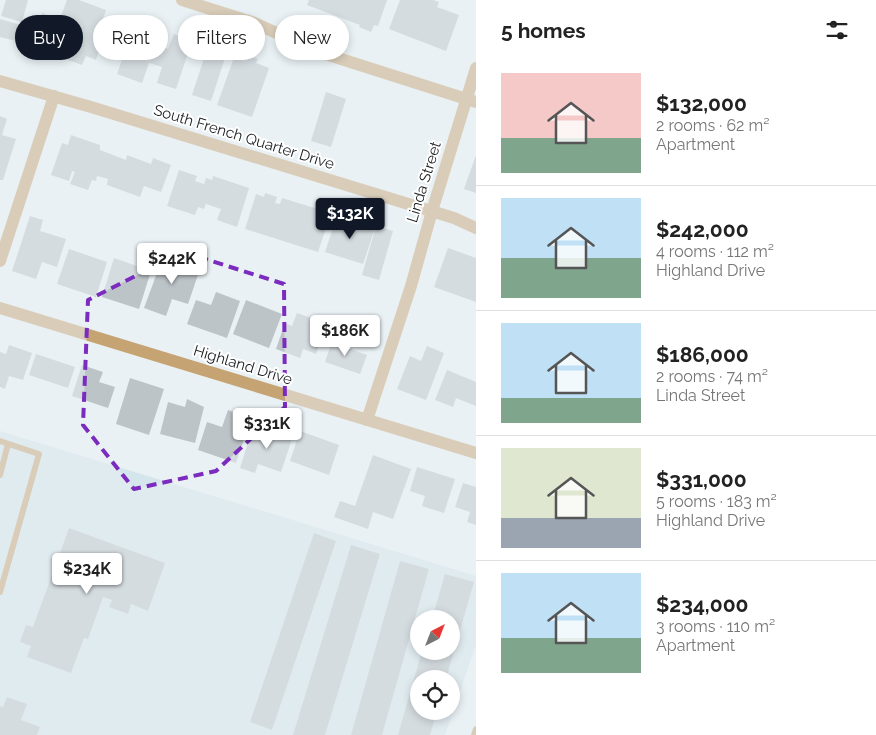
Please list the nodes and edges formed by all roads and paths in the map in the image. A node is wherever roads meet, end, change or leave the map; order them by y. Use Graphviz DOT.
graph roads {
  1 [pos="182,0"];
  2 [pos="476,68"];
  3 [pos="0,81"];
  4 [pos="54,96"];
  5 [pos="471,100"];
  6 [pos="432,211"];
  7 [pos="476,228"];
  8 [pos="0,261"];
  9 [pos="0,308"];
  10 [pos="367,420"];
  11 [pos="0,441"];
  12 [pos="8,444"];
  13 [pos="476,453"];
  14 [pos="0,476"];
  15 [pos="0,592"];
  16 [pos="476,729"];
  17 [pos="474,735"];
  1 -- 5 [label="street"];
  2 -- 5 [label="street, Linda Street"];
  3 -- 4 [label="street, South French Quarter Drive"];
  4 -- 6 [label="street, South French Quarter Drive"];
  4 -- 8 [label="street"];
  5 -- 6 [label="street, Linda Street"];
  6 -- 7 [label="street, South French Quarter Drive"];
  6 -- 10 [label="street, Linda Street"];
  9 -- 10 [label="street, Highland Drive"];
  10 -- 13 [label="street, Highland Drive"];
  11 -- 12 [label="lane"];
  12 -- 14 [label="lane"];
  12 -- 15 [label="lane"];
  16 -- 17 [label="lane"];
}
